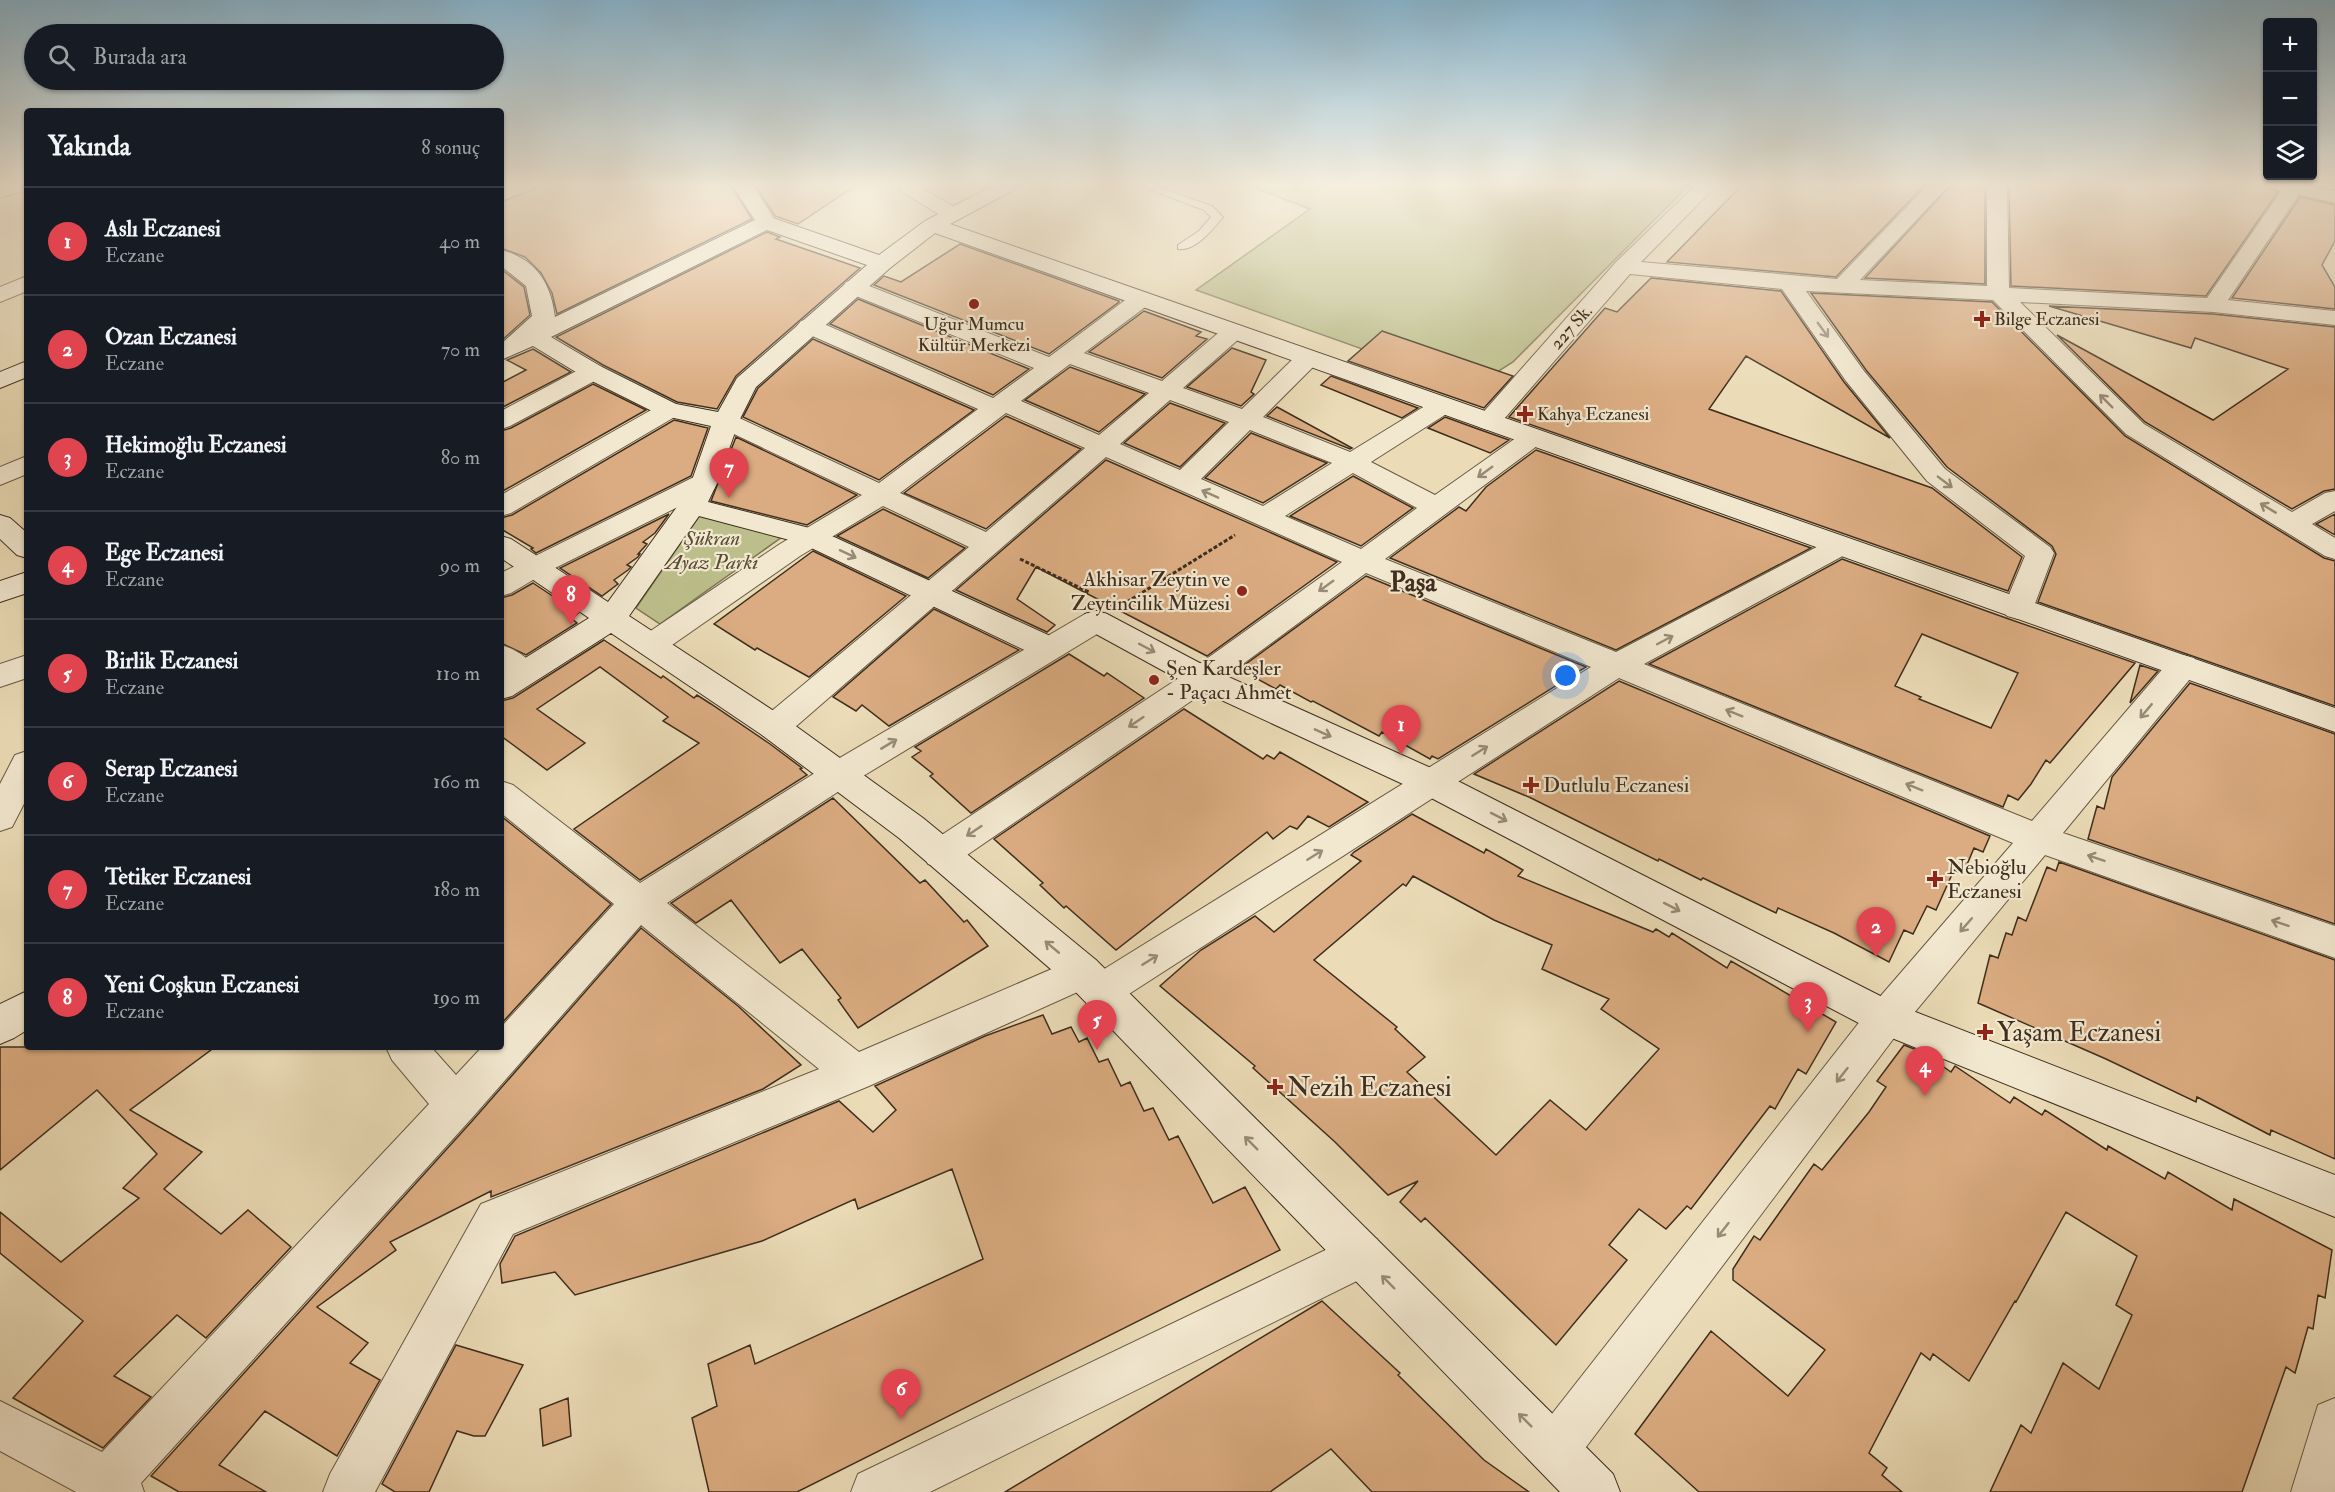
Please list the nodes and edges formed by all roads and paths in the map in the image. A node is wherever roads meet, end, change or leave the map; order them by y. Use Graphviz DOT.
graph roads {
  1 [pos="702,254"];
  2 [pos="855,254"];
  3 [pos="895,254"];
  4 [pos="1025,254"];
  5 [pos="1637,254"];
  6 [pos="1873,254"];
  7 [pos="1998,254"];
  8 [pos="2244,254"];
  9 [pos="504,259"];
  10 [pos="882,263"];
  11 [pos="1624,267"];
  12 [pos="1789,283"];
  13 [pos="24,284"];
  14 [pos="1843,285"];
  15 [pos="854,287"];
  16 [pos="1998,293"];
  17 [pos="0,295"];
  18 [pos="1140,300"];
  19 [pos="2213,305"];
  20 [pos="2335,318"];
  21 [pos="809,326"];
  22 [pos="1232,333"];
  23 [pos="534,337"];
  24 [pos="504,351"];
  25 [pos="1067,355"];
  26 [pos="1307,359"];
  27 [pos="1041,362"];
  28 [pos="24,369"];
  29 [pos="593,372"];
  30 [pos="0,381"];
  31 [pos="1166,390"];
  32 [pos="1000,405"];
  33 [pos="1442,406"];
  34 [pos="669,411"];
  35 [pos="1246,418"];
  36 [pos="504,419"];
  37 [pos="726,421"];
  38 [pos="1488,422"];
  39 [pos="1532,438"];
  40 [pos="1102,446"];
  41 [pos="1352,462"];
  42 [pos="24,465"];
  43 [pos="0,477"];
  44 [pos="1183,482"];
  45 [pos="698,495"];
  46 [pos="880,495"];
  47 [pos="2335,499"];
  48 [pos="504,505"];
  49 [pos="1436,507"];
  50 [pos="1264,517"];
  51 [pos="2293,523"];
  52 [pos="0,524"];
  53 [pos="811,537"];
  54 [pos="989,545"];
  55 [pos="24,546"];
  56 [pos="1840,546"];
  57 [pos="504,547"];
  58 [pos="2335,550"];
  59 [pos="1362,560"];
  60 [pos="533,567"];
  61 [pos="24,583"];
  62 [pos="504,584"];
  63 [pos="0,592"];
  64 [pos="933,593"];
  65 [pos="2018,609"];
  66 [pos="1108,614"];
  67 [pos="612,618"];
  68 [pos="651,645"];
  69 [pos="1048,648"];
  70 [pos="1617,665"];
  71 [pos="2183,666"];
  72 [pos="24,667"];
  73 [pos="508,672"];
  74 [pos="0,676"];
  75 [pos="1202,678"];
  76 [pos="2335,720"];
  77 [pos="774,727"];
  78 [pos="24,770"];
  79 [pos="838,775"];
  80 [pos="1430,782"];
  81 [pos="504,796"];
  82 [pos="0,817"];
  83 [pos="2040,839"];
  84 [pos="941,854"];
  85 [pos="638,903"];
  86 [pos="2335,942"];
  87 [pos="1091,981"];
  88 [pos="24,1010"];
  89 [pos="1886,1018"];
  90 [pos="0,1026"];
  91 [pos="409,1050"];
  92 [pos="855,1073"];
  93 [pos="456,1105"];
  94 [pos="2335,1196"];
  95 [pos="1361,1255"];
  96 [pos="2335,1422"];
  97 [pos="0,1425"];
  98 [pos="1554,1450"];
  99 [pos="113,1487"];
  100 [pos="348,1492"];
  101 [pos="876,1492"];
  102 [pos="1595,1492"];
  103 [pos="2316,1492"];
  1 -- 23 [label="street"];
  2 -- 10 [label="street"];
  3 -- 10 [label="street"];
  4 -- 18 [label="street"];
  5 -- 11 [label="street, 227 Sk."];
  6 -- 14 [label="street"];
  7 -- 16 [label="street"];
  8 -- 19 [label="street"];
  9 -- 24 [label="street"];
  10 -- 15 [label="street"];
  11 -- 12 [label="street"];
  11 -- 38 [label="street, 227 Sk."];
  12 -- 14 [label="street"];
  12 -- 65 [label="street, one-way"];
  13 -- 17 [label="street"];
  14 -- 16 [label="street"];
  15 -- 21 [label="street"];
  15 -- 27 [label="street"];
  16 -- 19 [label="street"];
  51 -- 16 [label="street, one-way"];
  18 -- 22 [label="street"];
  18 -- 25 [label="street"];
  19 -- 20 [label="street"];
  21 -- 32 [label="street"];
  21 -- 37 [label="street"];
  22 -- 26 [label="street"];
  22 -- 31 [label="street"];
  23 -- 24 [label="street"];
  23 -- 29 [label="street"];
  25 -- 31 [label="street"];
  25 -- 32 [label="street"];
  26 -- 33 [label="street"];
  26 -- 35 [label="street"];
  28 -- 30 [label="street"];
  29 -- 34 [label="street"];
  29 -- 36 [label="street"];
  31 -- 35 [label="street"];
  31 -- 40 [label="street"];
  32 -- 40 [label="street"];
  32 -- 46 [label="street"];
  33 -- 38 [label="street"];
  33 -- 41 [label="street"];
  34 -- 37 [label="street"];
  34 -- 48 [label="street"];
  35 -- 41 [label="street"];
  35 -- 44 [label="street"];
  37 -- 45 [label="street"];
  37 -- 46 [label="street"];
  38 -- 39 [label="street"];
  39 -- 49 [label="street, one-way"];
  39 -- 56 [label="street"];
  40 -- 44 [label="street"];
  40 -- 54 [label="street"];
  41 -- 49 [label="street"];
  41 -- 50 [label="street"];
  42 -- 43 [label="street"];
  50 -- 44 [label="street, one-way"];
  45 -- 53 [label="street"];
  45 -- 60 [label="street"];
  45 -- 67 [label="street"];
  46 -- 53 [label="street"];
  46 -- 54 [label="street"];
  47 -- 51 [label="street"];
  49 -- 59 [label="street"];
  50 -- 59 [label="street"];
  50 -- 66 [label="path"];
  51 -- 58 [label="street"];
  52 -- 55 [label="street"];
  53 -- 64 [label="street, one-way"];
  53 -- 68 [label="street"];
  54 -- 64 [label="street"];
  54 -- 66 [label="path"];
  56 -- 65 [label="street"];
  70 -- 56 [label="street, one-way"];
  57 -- 60 [label="street"];
  59 -- 70 [label="street"];
  59 -- 75 [label="street, one-way"];
  60 -- 62 [label="street"];
  60 -- 67 [label="street"];
  61 -- 63 [label="street"];
  64 -- 69 [label="street"];
  64 -- 77 [label="street"];
  65 -- 71 [label="street"];
  66 -- 69 [label="street"];
  66 -- 75 [label="street, one-way"];
  67 -- 68 [label="street"];
  67 -- 73 [label="street"];
  68 -- 77 [label="street"];
  79 -- 69 [label="street, one-way"];
  80 -- 70 [label="street, one-way"];
  83 -- 70 [label="street, one-way"];
  71 -- 76 [label="street"];
  71 -- 83 [label="street, one-way"];
  72 -- 74 [label="street"];
  75 -- 80 [label="street, one-way"];
  75 -- 84 [label="street, one-way"];
  77 -- 79 [label="street"];
  78 -- 82 [label="street"];
  79 -- 84 [label="street"];
  79 -- 85 [label="street"];
  87 -- 80 [label="street, one-way"];
  80 -- 89 [label="street, one-way"];
  81 -- 85 [label="street"];
  86 -- 83 [label="street, one-way"];
  83 -- 89 [label="street, one-way"];
  87 -- 84 [label="street, one-way"];
  85 -- 92 [label="street"];
  85 -- 93 [label="street"];
  87 -- 92 [label="street"];
  95 -- 87 [label="street, one-way"];
  88 -- 90 [label="street"];
  89 -- 94 [label="street"];
  89 -- 98 [label="street, one-way"];
  91 -- 93 [label="street"];
  92 -- 100 [label="street"];
  93 -- 99 [label="street"];
  98 -- 95 [label="street, one-way"];
  95 -- 101 [label="street"];
  96 -- 103 [label="street"];
  97 -- 99 [label="street"];
  98 -- 102 [label="street"];
}
